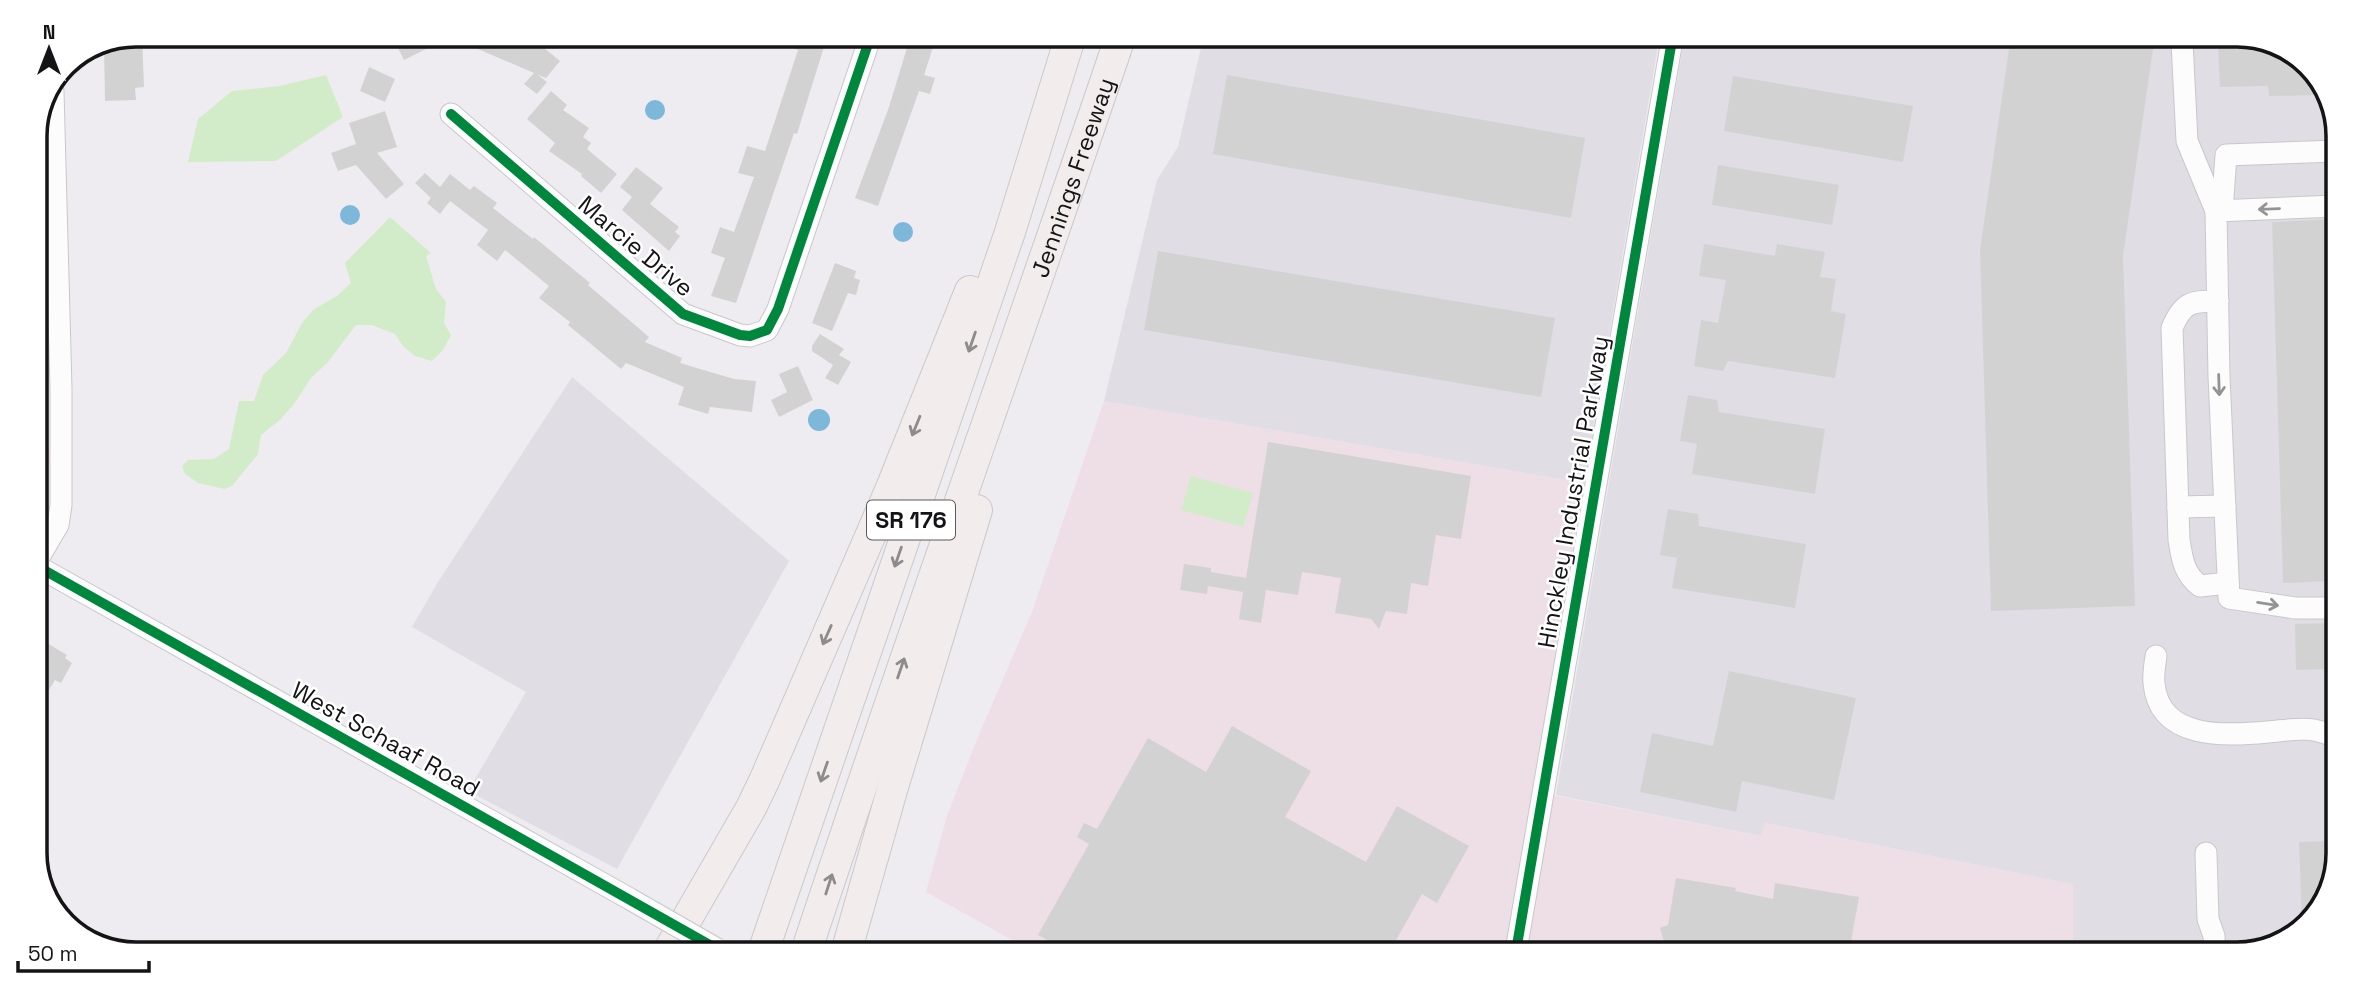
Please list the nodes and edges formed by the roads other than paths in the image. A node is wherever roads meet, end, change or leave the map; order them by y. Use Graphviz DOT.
graph roads {
  1 [pos="867,47"];
  2 [pos="1067,47"];
  3 [pos="1117,47"];
  4 [pos="1671,47"];
  5 [pos="2182,47"];
  6 [pos="1053,91"];
  7 [pos="451,114"];
  8 [pos="48,123"];
  9 [pos="2326,151"];
  10 [pos="2326,206"];
  11 [pos="2219,211"];
  12 [pos="2218,301"];
  13 [pos="1025,317"];
  14 [pos="2225,506"];
  15 [pos="2178,507"];
  16 [pos="47,544"];
  17 [pos="47,571"];
  18 [pos="2228,583"];
  19 [pos="2326,608"];
  20 [pos="2156,656"];
  21 [pos="800,698"];
  22 [pos="2326,733"];
  23 [pos="2206,853"];
  24 [pos="652,942"];
  25 [pos="673,942"];
  26 [pos="705,942"];
  27 [pos="766,942"];
  28 [pos="809,942"];
  29 [pos="848,942"];
  30 [pos="1518,942"];
  31 [pos="2214,942"];
  1 -- 7 [label="street, Marcie Drive"];
  2 -- 6 [label="highway, Jennings Freeway / SR 176"];
  3 -- 13 [label="highway, Jennings Freeway / SR 176"];
  4 -- 30 [label="street, Hinckley Industrial Parkway"];
  5 -- 11 [label="street"];
  6 -- 21 [label="highway, one-way"];
  6 -- 27 [label="highway, SR 176, one-way"];
  8 -- 16 [label="street"];
  9 -- 11 [label="street"];
  10 -- 11 [label="street, one-way"];
  11 -- 12 [label="street"];
  12 -- 14 [label="street, one-way"];
  12 -- 15 [label="street"];
  28 -- 13 [label="highway, SR 176, one-way"];
  13 -- 29 [label="highway"];
  14 -- 15 [label="street"];
  14 -- 18 [label="street"];
  15 -- 18 [label="street"];
  17 -- 26 [label="street, West Schaaf Road, bridge"];
  18 -- 19 [label="street, one-way"];
  20 -- 22 [label="street"];
  21 -- 24 [label="highway"];
  21 -- 25 [label="highway"];
  23 -- 31 [label="street"];
}
